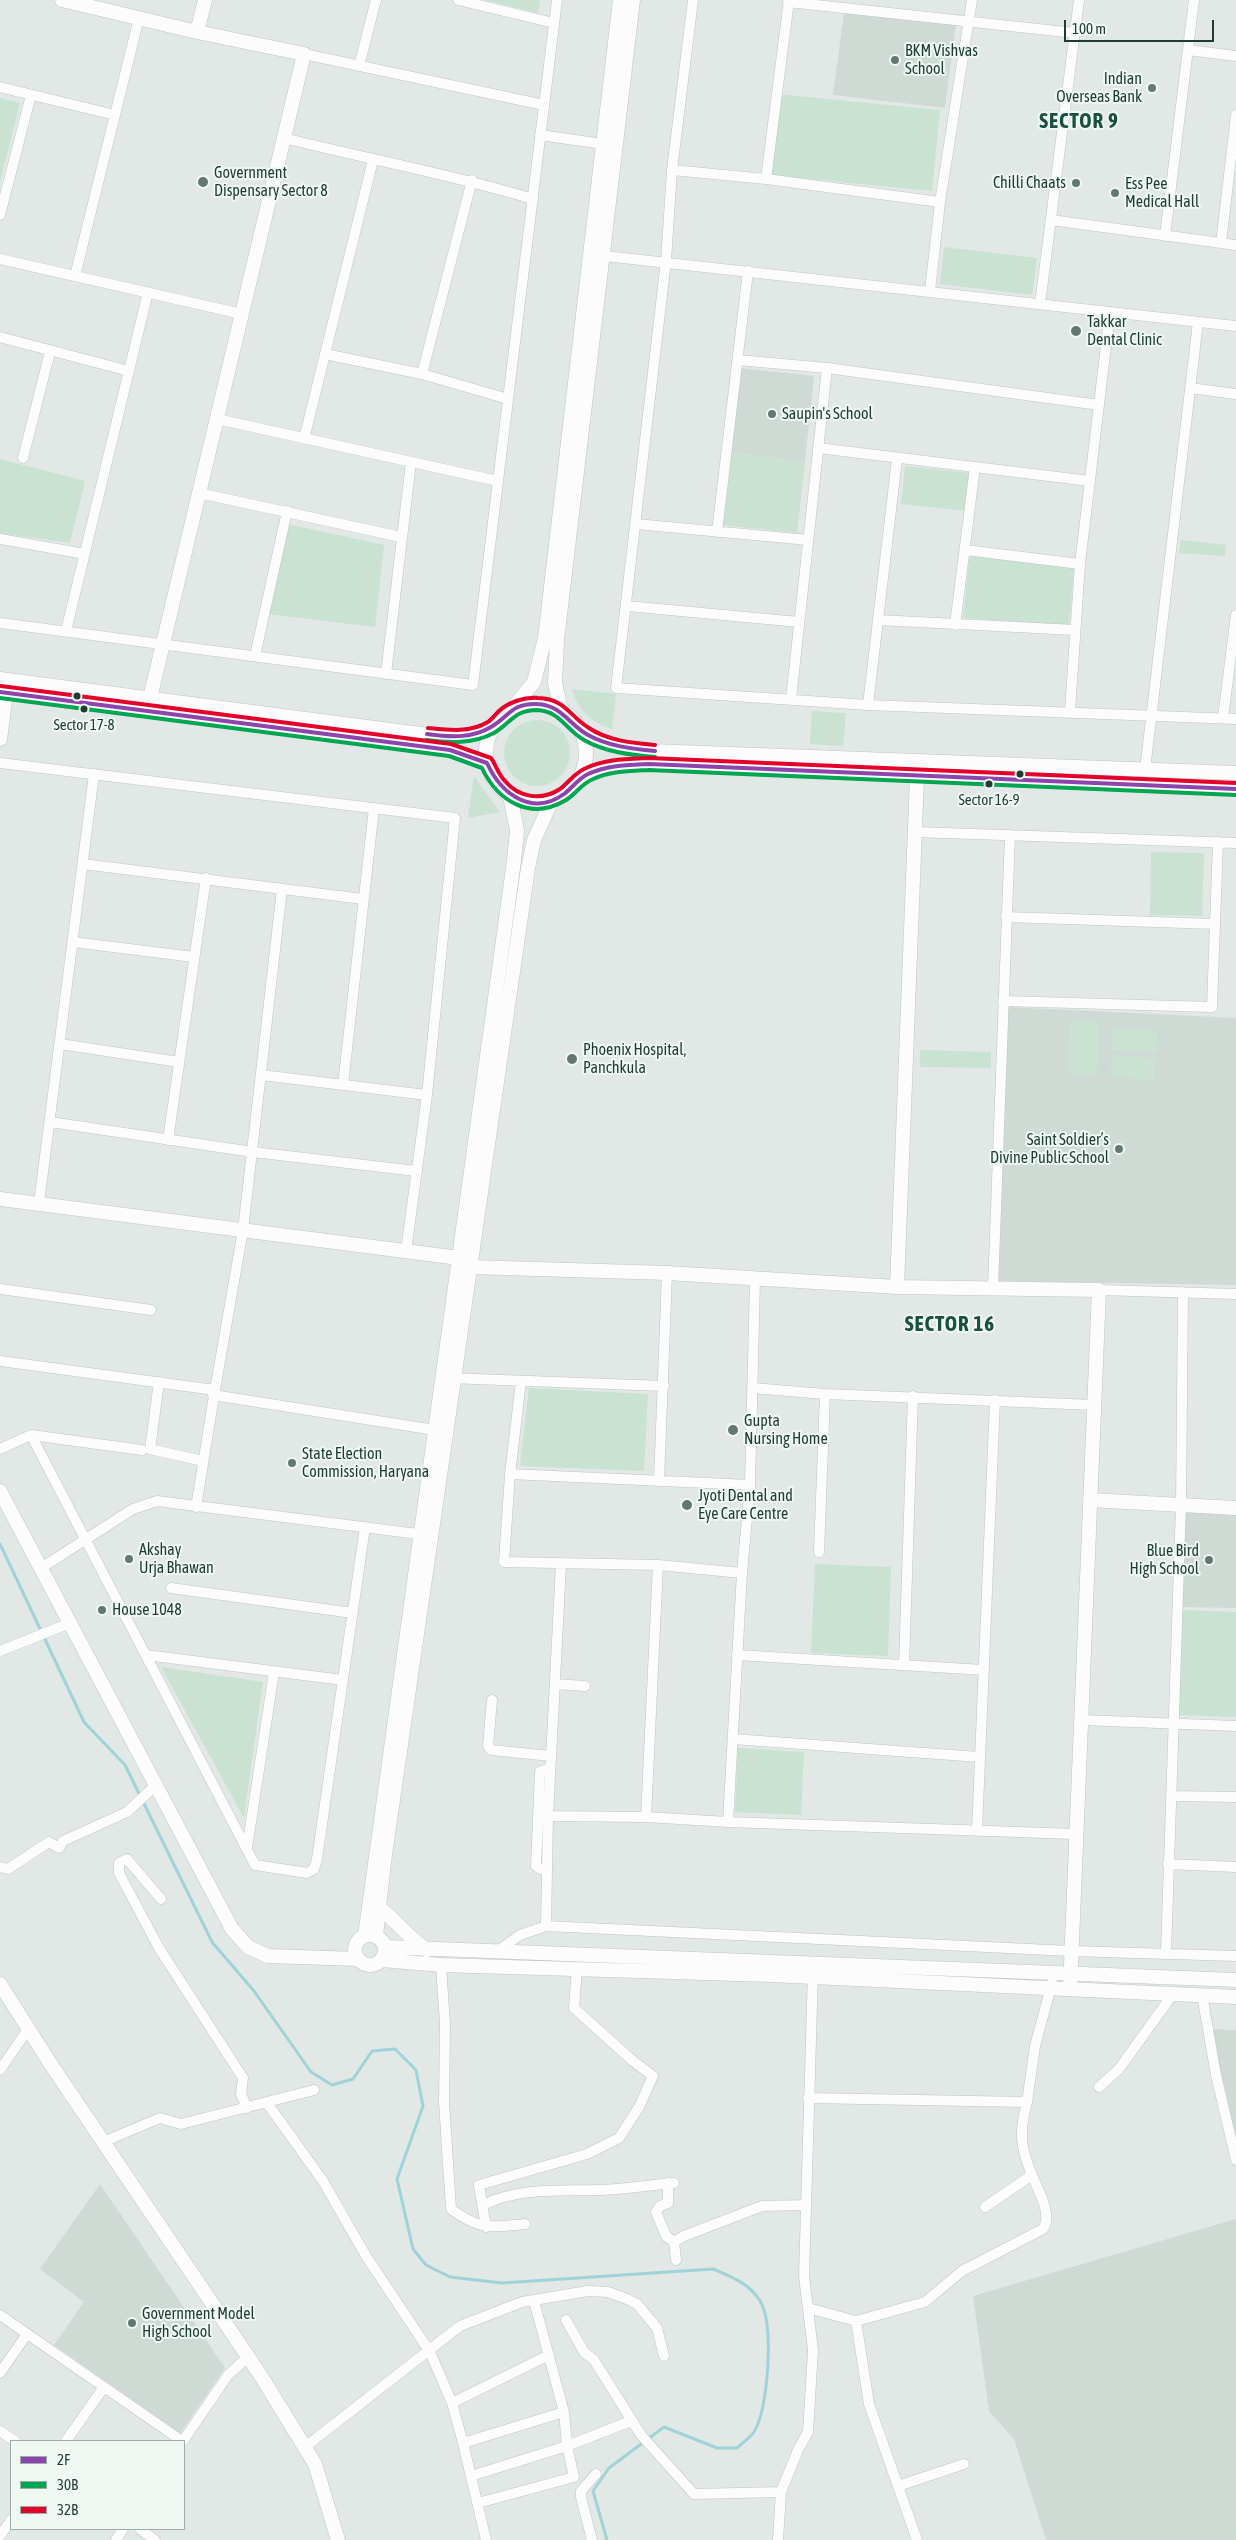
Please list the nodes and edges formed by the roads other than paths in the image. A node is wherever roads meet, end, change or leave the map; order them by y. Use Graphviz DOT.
graph roads {
  1 [pos="62,0"];
  2 [pos="205,0"];
  3 [pos="376,0"];
  4 [pos="458,0"];
  5 [pos="557,0"];
  6 [pos="620,0"];
  7 [pos="633,0"];
  8 [pos="693,0"];
  9 [pos="972,0"];
  10 [pos="1080,0"];
  11 [pos="1194,0"];
  12 [pos="788,1"];
  13 [pos="95,4"];
  14 [pos="139,18"];
  15 [pos="970,22"];
  16 [pos="554,23"];
  17 [pos="197,32"];
  18 [pos="1075,33"];
  19 [pos="1188,50"];
  20 [pos="304,54"];
  21 [pos="1236,56"];
  22 [pos="359,66"];
  23 [pos="0,87"];
  24 [pos="31,95"];
  25 [pos="544,105"];
  26 [pos="115,115"];
  27 [pos="1236,115"];
  28 [pos="540,135"];
  29 [pos="284,138"];
  30 [pos="602,144"];
  31 [pos="373,160"];
  32 [pos="672,170"];
  33 [pos="766,179"];
  34 [pos="472,180"];
  35 [pos="532,199"];
  36 [pos="940,202"];
  37 [pos="0,216"];
  38 [pos="1050,220"];
  39 [pos="1165,236"];
  40 [pos="1221,244"];
  41 [pos="1236,245"];
  42 [pos="596,255"];
  43 [pos="0,259"];
  44 [pos="666,261"];
  45 [pos="748,271"];
  46 [pos="75,276"];
  47 [pos="148,292"];
  48 [pos="930,292"];
  49 [pos="1040,304"];
  50 [pos="1110,312"];
  51 [pos="242,314"];
  52 [pos="1198,322"];
  53 [pos="1236,326"];
  54 [pos="0,338"];
  55 [pos="50,352"];
  56 [pos="325,354"];
  57 [pos="738,360"];
  58 [pos="827,368"];
  59 [pos="129,371"];
  60 [pos="422,374"];
  61 [pos="1190,388"];
  62 [pos="1236,394"];
  63 [pos="508,399"];
  64 [pos="1099,405"];
  65 [pos="217,419"];
  66 [pos="304,438"];
  67 [pos="818,448"];
  68 [pos="24,458"];
  69 [pos="896,459"];
  70 [pos="411,462"];
  71 [pos="975,467"];
  72 [pos="1090,481"];
  73 [pos="498,482"];
  74 [pos="199,493"];
  75 [pos="287,511"];
  76 [pos="636,524"];
  77 [pos="717,532"];
  78 [pos="401,537"];
  79 [pos="0,539"];
  80 [pos="808,540"];
  81 [pos="965,550"];
  82 [pos="85,554"];
  83 [pos="1080,564"];
  84 [pos="627,606"];
  85 [pos="1236,615"];
  86 [pos="878,620"];
  87 [pos="799,622"];
  88 [pos="0,623"];
  89 [pos="956,625"];
  90 [pos="1075,630"];
  91 [pos="66,631"];
  92 [pos="163,644"];
  93 [pos="1234,651"];
  94 [pos="255,656"];
  95 [pos="386,674"];
  96 [pos="0,679"];
  97 [pos="3,693"];
  98 [pos="150,698"];
  99 [pos="791,699"];
  100 [pos="868,704"];
  101 [pos="511,710"];
  102 [pos="561,710"];
  103 [pos="1070,711"];
  104 [pos="1152,715"];
  105 [pos="1223,718"];
  106 [pos="1236,718"];
  107 [pos="495,725"];
  108 [pos="580,730"];
  109 [pos="0,739"];
  110 [pos="0,763"];
  111 [pos="487,763"];
  112 [pos="1145,770"];
  113 [pos="94,774"];
  114 [pos="1236,774"];
  115 [pos="917,776"];
  116 [pos="578,780"];
  117 [pos="1236,789"];
  118 [pos="510,796"];
  119 [pos="552,800"];
  120 [pos="374,808"];
  121 [pos="915,832"];
  122 [pos="1010,835"];
  123 [pos="1218,842"];
  124 [pos="1236,843"];
  125 [pos="83,864"];
  126 [pos="206,878"];
  127 [pos="282,889"];
  128 [pos="363,899"];
  129 [pos="1006,918"];
  130 [pos="1215,924"];
  131 [pos="73,942"];
  132 [pos="194,957"];
  133 [pos="1003,1001"];
  134 [pos="60,1044"];
  135 [pos="179,1062"];
  136 [pos="261,1075"];
  137 [pos="343,1085"];
  138 [pos="427,1095"];
  139 [pos="50,1122"];
  140 [pos="168,1140"];
  141 [pos="253,1152"];
  142 [pos="416,1171"];
  143 [pos="0,1199"];
  144 [pos="39,1203"];
  145 [pos="242,1230"];
  146 [pos="406,1251"];
  147 [pos="459,1258"];
  148 [pos="471,1267"];
  149 [pos="667,1273"];
  150 [pos="755,1279"];
  151 [pos="897,1287"];
  152 [pos="993,1288"];
  153 [pos="0,1289"];
  154 [pos="1099,1290"];
  155 [pos="1183,1292"];
  156 [pos="1236,1294"];
  157 [pos="151,1310"];
  158 [pos="0,1361"];
  159 [pos="448,1378"];
  160 [pos="520,1381"];
  161 [pos="159,1382"];
  162 [pos="664,1386"];
  163 [pos="752,1388"];
  164 [pos="214,1393"];
  165 [pos="826,1394"];
  166 [pos="913,1396"];
  167 [pos="995,1400"];
  168 [pos="1094,1405"];
  169 [pos="435,1430"];
  170 [pos="31,1435"];
  171 [pos="0,1449"];
  172 [pos="142,1450"];
  173 [pos="203,1461"];
  174 [pos="510,1474"];
  175 [pos="659,1481"];
  176 [pos="750,1485"];
  177 [pos="0,1491"];
  178 [pos="1090,1500"];
  179 [pos="1181,1505"];
  180 [pos="196,1506"];
  181 [pos="1236,1508"];
  182 [pos="365,1527"];
  183 [pos="426,1535"];
  184 [pos="85,1540"];
  185 [pos="819,1552"];
  186 [pos="561,1564"];
  187 [pos="658,1565"];
  188 [pos="41,1568"];
  189 [pos="742,1573"];
  190 [pos="171,1588"];
  191 [pos="353,1613"];
  192 [pos="70,1623"];
  193 [pos="0,1651"];
  194 [pos="146,1655"];
  195 [pos="737,1655"];
  196 [pos="904,1665"];
  197 [pos="984,1670"];
  198 [pos="274,1672"];
  199 [pos="343,1680"];
  200 [pos="554,1684"];
  201 [pos="585,1686"];
  202 [pos="492,1700"];
  203 [pos="1080,1720"];
  204 [pos="1174,1723"];
  205 [pos="1236,1726"];
  206 [pos="733,1739"];
  207 [pos="551,1756"];
  208 [pos="979,1757"];
  209 [pos="550,1768"];
  210 [pos="156,1785"];
  211 [pos="1172,1796"];
  212 [pos="1236,1797"];
  213 [pos="548,1816"];
  214 [pos="646,1817"];
  215 [pos="728,1822"];
  216 [pos="978,1830"];
  217 [pos="1076,1834"];
  218 [pos="247,1848"];
  219 [pos="1168,1864"];
  220 [pos="0,1867"];
  221 [pos="1236,1867"];
  222 [pos="547,1869"];
  223 [pos="161,1899"];
  224 [pos="380,1908"];
  225 [pos="546,1926"];
  226 [pos="370,1936"];
  227 [pos="427,1950"];
  228 [pos="1071,1951"];
  229 [pos="496,1952"];
  230 [pos="1166,1953"];
  231 [pos="384,1954"];
  232 [pos="1236,1956"];
  233 [pos="358,1959"];
  234 [pos="441,1965"];
  235 [pos="577,1969"];
  236 [pos="813,1970"];
  237 [pos="1054,1972"];
  238 [pos="1070,1973"];
  239 [pos="1236,1980"];
  240 [pos="0,1984"];
  241 [pos="1051,1988"];
  242 [pos="1070,1989"];
  243 [pos="1173,1994"];
  244 [pos="1202,1995"];
  245 [pos="1236,1997"];
  246 [pos="28,2029"];
  247 [pos="0,2070"];
  248 [pos="1099,2086"];
  249 [pos="314,2090"];
  250 [pos="808,2098"];
  251 [pos="1027,2102"];
  252 [pos="267,2103"];
  253 [pos="247,2108"];
  254 [pos="103,2142"];
  255 [pos="1236,2160"];
  256 [pos="1032,2175"];
  257 [pos="482,2205"];
  258 [pos="806,2205"];
  259 [pos="986,2208"];
  260 [pos="525,2224"];
  261 [pos="486,2227"];
  262 [pos="674,2242"];
  263 [pos="676,2260"];
  264 [pos="534,2301"];
  265 [pos="808,2308"];
  266 [pos="0,2315"];
  267 [pos="566,2320"];
  268 [pos="856,2321"];
  269 [pos="27,2334"];
  270 [pos="430,2352"];
  271 [pos="549,2355"];
  272 [pos="664,2356"];
  273 [pos="248,2357"];
  274 [pos="0,2373"];
  275 [pos="104,2387"];
  276 [pos="452,2403"];
  277 [pos="564,2412"];
  278 [pos="631,2421"];
  279 [pos="0,2431"];
  280 [pos="14,2440"];
  281 [pos="67,2440"];
  282 [pos="181,2440"];
  283 [pos="183,2440"];
  284 [pos="463,2443"];
  285 [pos="567,2446"];
  286 [pos="305,2447"];
  287 [pos="964,2464"];
  288 [pos="596,2474"];
  289 [pos="471,2476"];
  290 [pos="574,2477"];
  291 [pos="898,2486"];
  292 [pos="581,2491"];
  293 [pos="781,2492"];
  294 [pos="478,2503"];
  295 [pos="10,2522"];
  296 [pos="141,2530"];
  297 [pos="0,2538"];
  298 [pos="775,2539"];
  299 [pos="155,2540"];
  300 [pos="338,2540"];
  301 [pos="486,2540"];
  302 [pos="592,2540"];
  303 [pos="917,2540"];
  1 -- 13 [label="street"];
  2 -- 17 [label="street"];
  3 -- 22 [label="street"];
  4 -- 16 [label="street"];
  5 -- 16 [label="street"];
  6 -- 30 [label="street"];
  7 -- 42 [label="street"];
  8 -- 32 [label="street"];
  9 -- 15 [label="street"];
  10 -- 18 [label="street"];
  11 -- 19 [label="street"];
  12 -- 15 [label="street"];
  12 -- 33 [label="street"];
  13 -- 14 [label="street"];
  14 -- 17 [label="street"];
  14 -- 26 [label="street"];
  15 -- 18 [label="street"];
  15 -- 36 [label="street"];
  16 -- 25 [label="street"];
  17 -- 20 [label="street"];
  18 -- 38 [label="street"];
  19 -- 21 [label="street"];
  19 -- 39 [label="street"];
  20 -- 22 [label="street"];
  20 -- 29 [label="street"];
  22 -- 25 [label="street"];
  23 -- 24 [label="street"];
  24 -- 26 [label="street"];
  24 -- 37 [label="street"];
  25 -- 28 [label="street"];
  26 -- 46 [label="street"];
  27 -- 40 [label="street"];
  28 -- 30 [label="street"];
  28 -- 35 [label="street"];
  29 -- 31 [label="street"];
  29 -- 51 [label="street"];
  30 -- 42 [label="street"];
  31 -- 34 [label="street"];
  31 -- 56 [label="street"];
  32 -- 33 [label="street"];
  32 -- 44 [label="street"];
  33 -- 36 [label="street"];
  34 -- 35 [label="street"];
  34 -- 60 [label="street"];
  35 -- 63 [label="street"];
  36 -- 48 [label="street"];
  38 -- 39 [label="street"];
  38 -- 49 [label="street"];
  39 -- 40 [label="street"];
  40 -- 41 [label="street"];
  42 -- 44 [label="street"];
  42 -- 101 [label="street"];
  42 -- 102 [label="street"];
  43 -- 46 [label="street"];
  44 -- 45 [label="street"];
  44 -- 76 [label="street"];
  45 -- 48 [label="street"];
  45 -- 57 [label="street"];
  46 -- 47 [label="street"];
  47 -- 51 [label="street"];
  47 -- 59 [label="street"];
  48 -- 49 [label="street"];
  49 -- 50 [label="street"];
  50 -- 52 [label="street"];
  50 -- 64 [label="street"];
  51 -- 65 [label="street"];
  52 -- 53 [label="street"];
  52 -- 61 [label="street"];
  54 -- 55 [label="street"];
  55 -- 59 [label="street"];
  55 -- 68 [label="street"];
  56 -- 60 [label="street"];
  56 -- 66 [label="street"];
  57 -- 58 [label="street"];
  57 -- 77 [label="street"];
  58 -- 64 [label="street"];
  58 -- 67 [label="street"];
  59 -- 82 [label="street"];
  60 -- 63 [label="street"];
  61 -- 62 [label="street"];
  61 -- 104 [label="street"];
  63 -- 73 [label="street"];
  64 -- 72 [label="street"];
  65 -- 66 [label="street"];
  65 -- 74 [label="street"];
  66 -- 70 [label="street"];
  67 -- 69 [label="street"];
  67 -- 80 [label="street"];
  69 -- 71 [label="street"];
  69 -- 86 [label="street"];
  70 -- 73 [label="street"];
  70 -- 78 [label="street"];
  71 -- 72 [label="street"];
  71 -- 81 [label="street"];
  72 -- 83 [label="street"];
  73 -- 95 [label="street"];
  74 -- 75 [label="street"];
  74 -- 92 [label="street"];
  75 -- 78 [label="street"];
  75 -- 94 [label="street"];
  76 -- 77 [label="street"];
  76 -- 84 [label="street"];
  77 -- 80 [label="street"];
  78 -- 95 [label="street"];
  79 -- 82 [label="street"];
  80 -- 87 [label="street"];
  81 -- 83 [label="street"];
  81 -- 89 [label="street"];
  82 -- 91 [label="street"];
  83 -- 90 [label="street"];
  84 -- 87 [label="street"];
  84 -- 99 [label="street"];
  85 -- 93 [label="street"];
  86 -- 89 [label="street"];
  86 -- 100 [label="street"];
  87 -- 99 [label="street"];
  88 -- 91 [label="street"];
  89 -- 90 [label="street"];
  90 -- 103 [label="street"];
  91 -- 92 [label="street"];
  92 -- 94 [label="street"];
  92 -- 98 [label="street"];
  93 -- 105 [label="street"];
  94 -- 95 [label="street"];
  96 -- 98 [label="street"];
  97 -- 109 [label="street"];
  97 -- 111 [label="street"];
  98 -- 107 [label="street"];
  99 -- 100 [label="street"];
  100 -- 103 [label="street"];
  101 -- 102 [label="street"];
  101 -- 107 [label="street"];
  102 -- 108 [label="street"];
  103 -- 104 [label="street"];
  104 -- 105 [label="street"];
  104 -- 112 [label="street"];
  105 -- 106 [label="street"];
  107 -- 111 [label="street"];
  108 -- 112 [label="street"];
  108 -- 116 [label="street"];
  110 -- 113 [label="street"];
  111 -- 118 [label="street"];
  112 -- 114 [label="street"];
  113 -- 120 [label="street"];
  113 -- 125 [label="street"];
  115 -- 116 [label="street"];
  115 -- 117 [label="street"];
  115 -- 121 [label="street"];
  116 -- 119 [label="street"];
  118 -- 119 [label="street"];
  118 -- 147 [label="street"];
  119 -- 148 [label="street"];
  120 -- 128 [label="street"];
  120 -- 138 [label="street"];
  121 -- 122 [label="street"];
  121 -- 151 [label="street"];
  122 -- 123 [label="street"];
  122 -- 129 [label="street"];
  123 -- 124 [label="street"];
  123 -- 130 [label="street"];
  125 -- 126 [label="street"];
  125 -- 131 [label="street"];
  126 -- 127 [label="street"];
  126 -- 132 [label="street"];
  127 -- 128 [label="street"];
  127 -- 136 [label="street"];
  128 -- 137 [label="street"];
  129 -- 130 [label="street"];
  129 -- 133 [label="street"];
  130 -- 133 [label="street"];
  131 -- 132 [label="street"];
  131 -- 134 [label="street"];
  132 -- 135 [label="street"];
  133 -- 152 [label="street"];
  134 -- 135 [label="street"];
  134 -- 139 [label="street"];
  135 -- 140 [label="street"];
  136 -- 137 [label="street"];
  136 -- 141 [label="street"];
  137 -- 138 [label="street"];
  138 -- 142 [label="street"];
  139 -- 140 [label="street"];
  139 -- 144 [label="street"];
  140 -- 141 [label="street"];
  141 -- 142 [label="street"];
  141 -- 145 [label="street"];
  142 -- 146 [label="street"];
  143 -- 144 [label="street"];
  144 -- 145 [label="street"];
  145 -- 146 [label="street"];
  145 -- 164 [label="street"];
  146 -- 147 [label="street"];
  147 -- 148 [label="street"];
  147 -- 159 [label="street"];
  148 -- 149 [label="street"];
  148 -- 159 [label="street"];
  149 -- 150 [label="street"];
  149 -- 162 [label="street"];
  150 -- 151 [label="street"];
  150 -- 163 [label="street"];
  151 -- 152 [label="street"];
  152 -- 154 [label="street"];
  153 -- 157 [label="street"];
  154 -- 155 [label="street"];
  154 -- 168 [label="street"];
  155 -- 156 [label="street"];
  155 -- 179 [label="street"];
  158 -- 161 [label="street"];
  159 -- 160 [label="street"];
  159 -- 169 [label="street"];
  159 -- 183 [label="street"];
  160 -- 162 [label="street"];
  160 -- 174 [label="street"];
  161 -- 164 [label="street"];
  161 -- 173 [label="street"];
  162 -- 175 [label="street"];
  163 -- 165 [label="street"];
  163 -- 176 [label="street"];
  164 -- 169 [label="street"];
  164 -- 173 [label="street"];
  165 -- 166 [label="street"];
  165 -- 185 [label="street"];
  166 -- 167 [label="street"];
  166 -- 196 [label="street"];
  167 -- 168 [label="street"];
  167 -- 197 [label="street"];
  168 -- 178 [label="street"];
  169 -- 183 [label="street"];
  170 -- 171 [label="street"];
  170 -- 172 [label="street"];
  170 -- 184 [label="street"];
  173 -- 180 [label="street"];
  174 -- 175 [label="street"];
  174 -- 186 [label="street"];
  175 -- 176 [label="street"];
  176 -- 189 [label="street"];
  177 -- 188 [label="street"];
  178 -- 179 [label="street"];
  178 -- 203 [label="street"];
  179 -- 181 [label="street"];
  179 -- 204 [label="street"];
  180 -- 182 [label="street"];
  180 -- 184 [label="street"];
  182 -- 183 [label="street"];
  182 -- 191 [label="street"];
  183 -- 224 [label="street"];
  183 -- 226 [label="street"];
  184 -- 188 [label="street"];
  184 -- 194 [label="street"];
  186 -- 187 [label="street"];
  186 -- 200 [label="street"];
  187 -- 189 [label="street"];
  187 -- 214 [label="street"];
  188 -- 192 [label="street"];
  189 -- 195 [label="street"];
  190 -- 191 [label="street"];
  191 -- 199 [label="street"];
  192 -- 193 [label="street"];
  192 -- 210 [label="street"];
  194 -- 198 [label="street"];
  194 -- 218 [label="street"];
  195 -- 196 [label="street"];
  195 -- 206 [label="street"];
  196 -- 197 [label="street"];
  197 -- 208 [label="street"];
  198 -- 199 [label="street"];
  198 -- 218 [label="street"];
  199 -- 218 [label="street"];
  200 -- 201 [label="street"];
  200 -- 207 [label="street"];
  202 -- 207 [label="street"];
  203 -- 204 [label="street"];
  203 -- 217 [label="street"];
  204 -- 205 [label="street"];
  204 -- 211 [label="street"];
  206 -- 208 [label="street"];
  206 -- 215 [label="street"];
  207 -- 209 [label="street"];
  208 -- 216 [label="street"];
  209 -- 213 [label="street"];
  209 -- 222 [label="street"];
  210 -- 220 [label="street"];
  210 -- 233 [label="street"];
  211 -- 212 [label="street"];
  211 -- 219 [label="street"];
  213 -- 214 [label="street"];
  213 -- 222 [label="street"];
  214 -- 215 [label="street"];
  215 -- 216 [label="street"];
  216 -- 217 [label="street"];
  217 -- 228 [label="street"];
  219 -- 221 [label="street"];
  219 -- 230 [label="street"];
  222 -- 225 [label="street"];
  223 -- 253 [label="street"];
  224 -- 226 [label="street"];
  224 -- 227 [label="street"];
  225 -- 228 [label="street"];
  225 -- 229 [label="street"];
  226 -- 231 [label="street"];
  226 -- 233 [label="street"];
  227 -- 229 [label="street"];
  227 -- 231 [label="street"];
  228 -- 230 [label="street"];
  228 -- 238 [label="street"];
  229 -- 236 [label="street"];
  230 -- 232 [label="street"];
  231 -- 233 [label="street"];
  231 -- 234 [label="street"];
  234 -- 235 [label="street"];
  234 -- 261 [label="street"];
  235 -- 236 [label="street"];
  235 -- 257 [label="street"];
  236 -- 237 [label="street"];
  236 -- 241 [label="street"];
  236 -- 250 [label="street"];
  237 -- 238 [label="street"];
  237 -- 241 [label="street"];
  238 -- 239 [label="street"];
  238 -- 242 [label="street"];
  240 -- 246 [label="street"];
  241 -- 242 [label="street"];
  241 -- 251 [label="street"];
  242 -- 243 [label="street"];
  243 -- 244 [label="street"];
  243 -- 248 [label="street"];
  244 -- 245 [label="street"];
  244 -- 255 [label="street"];
  246 -- 247 [label="street"];
  246 -- 254 [label="street"];
  249 -- 252 [label="street"];
  250 -- 251 [label="street"];
  250 -- 258 [label="street"];
  251 -- 256 [label="street"];
  252 -- 253 [label="street"];
  252 -- 270 [label="street"];
  253 -- 254 [label="street"];
  254 -- 273 [label="street"];
  256 -- 259 [label="street"];
  256 -- 268 [label="street"];
  257 -- 261 [label="street"];
  257 -- 262 [label="street"];
  258 -- 262 [label="street"];
  258 -- 265 [label="street"];
  260 -- 261 [label="street"];
  262 -- 263 [label="street"];
  264 -- 270 [label="street"];
  264 -- 271 [label="street"];
  264 -- 272 [label="street"];
  265 -- 268 [label="street"];
  265 -- 293 [label="street"];
  266 -- 269 [label="street"];
  267 -- 278 [label="street"];
  268 -- 291 [label="street"];
  269 -- 274 [label="street"];
  269 -- 275 [label="street"];
  270 -- 276 [label="street"];
  270 -- 286 [label="street"];
  271 -- 276 [label="street"];
  271 -- 277 [label="street"];
  273 -- 283 [label="street"];
  273 -- 286 [label="street"];
  275 -- 281 [label="street"];
  275 -- 282 [label="street"];
  276 -- 284 [label="street"];
  277 -- 284 [label="street"];
  277 -- 285 [label="street"];
  278 -- 285 [label="street"];
  278 -- 293 [label="street"];
  279 -- 280 [label="street"];
  284 -- 289 [label="street"];
  285 -- 289 [label="street"];
  285 -- 290 [label="street"];
  286 -- 300 [label="street"];
  287 -- 291 [label="street"];
  288 -- 292 [label="street"];
  289 -- 294 [label="street"];
  290 -- 292 [label="street"];
  290 -- 294 [label="street"];
  291 -- 303 [label="street"];
  292 -- 302 [label="street"];
  293 -- 298 [label="street"];
  294 -- 301 [label="street"];
  295 -- 297 [label="street"];
  296 -- 299 [label="street"];
}
